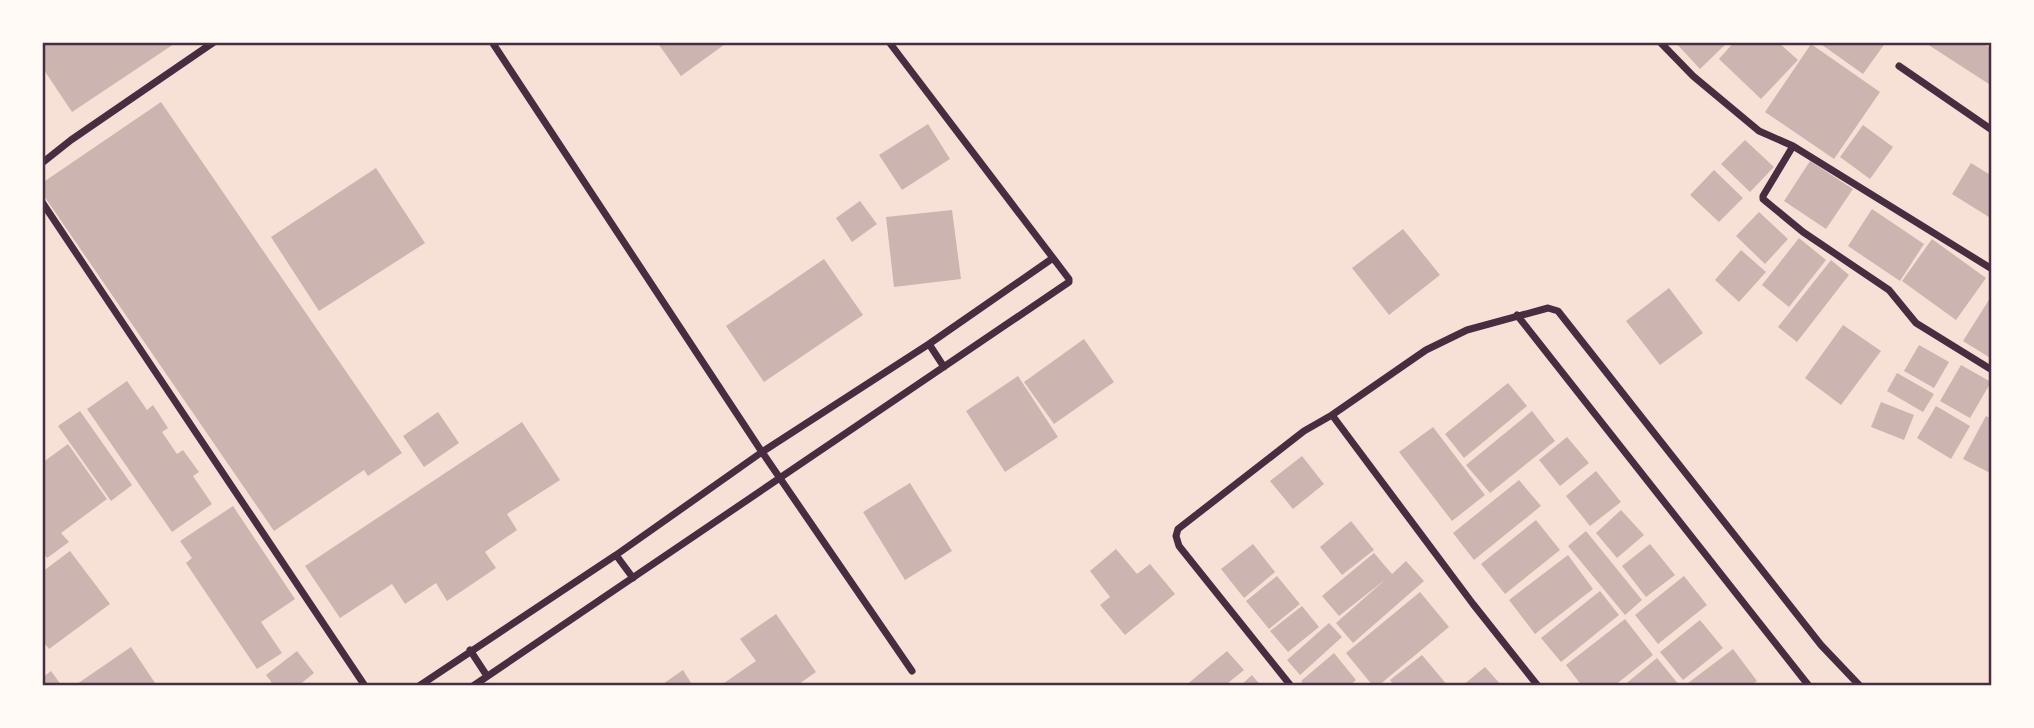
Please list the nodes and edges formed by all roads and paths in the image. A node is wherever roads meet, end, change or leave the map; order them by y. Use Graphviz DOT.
graph roads {
  1 [pos="214,42"];
  2 [pos="492,42"];
  3 [pos="889,42"];
  4 [pos="1660,42"];
  5 [pos="1899,66"];
  6 [pos="1992,130"];
  7 [pos="1793,146"];
  8 [pos="42,163"];
  9 [pos="42,202"];
  10 [pos="1053,258"];
  11 [pos="1992,269"];
  12 [pos="1517,315"];
  13 [pos="929,344"];
  14 [pos="944,367"];
  15 [pos="1992,370"];
  16 [pos="1332,415"];
  17 [pos="762,452"];
  18 [pos="780,479"];
  19 [pos="616,555"];
  20 [pos="633,578"];
  21 [pos="470,650"];
  22 [pos="912,671"];
  23 [pos="487,676"];
  24 [pos="365,686"];
  25 [pos="419,686"];
  26 [pos="473,686"];
  27 [pos="1291,686"];
  28 [pos="1538,686"];
  29 [pos="1809,686"];
  30 [pos="1860,686"];
  1 -- 8 [label="street"];
  2 -- 17 [label="street"];
  3 -- 10 [label="street"];
  4 -- 7 [label="street"];
  5 -- 6 [label="street"];
  7 -- 11 [label="street"];
  7 -- 15 [label="street"];
  9 -- 24 [label="street"];
  10 -- 13 [label="street"];
  10 -- 14 [label="street"];
  12 -- 16 [label="street"];
  12 -- 29 [label="street"];
  12 -- 30 [label="street"];
  13 -- 14 [label="street"];
  13 -- 17 [label="street"];
  14 -- 18 [label="street"];
  16 -- 27 [label="street"];
  16 -- 28 [label="street"];
  17 -- 18 [label="street"];
  17 -- 19 [label="street"];
  18 -- 20 [label="street"];
  18 -- 22 [label="street"];
  19 -- 20 [label="street"];
  19 -- 21 [label="street"];
  20 -- 23 [label="street"];
  21 -- 23 [label="street"];
  21 -- 25 [label="street"];
  23 -- 26 [label="street"];
}
